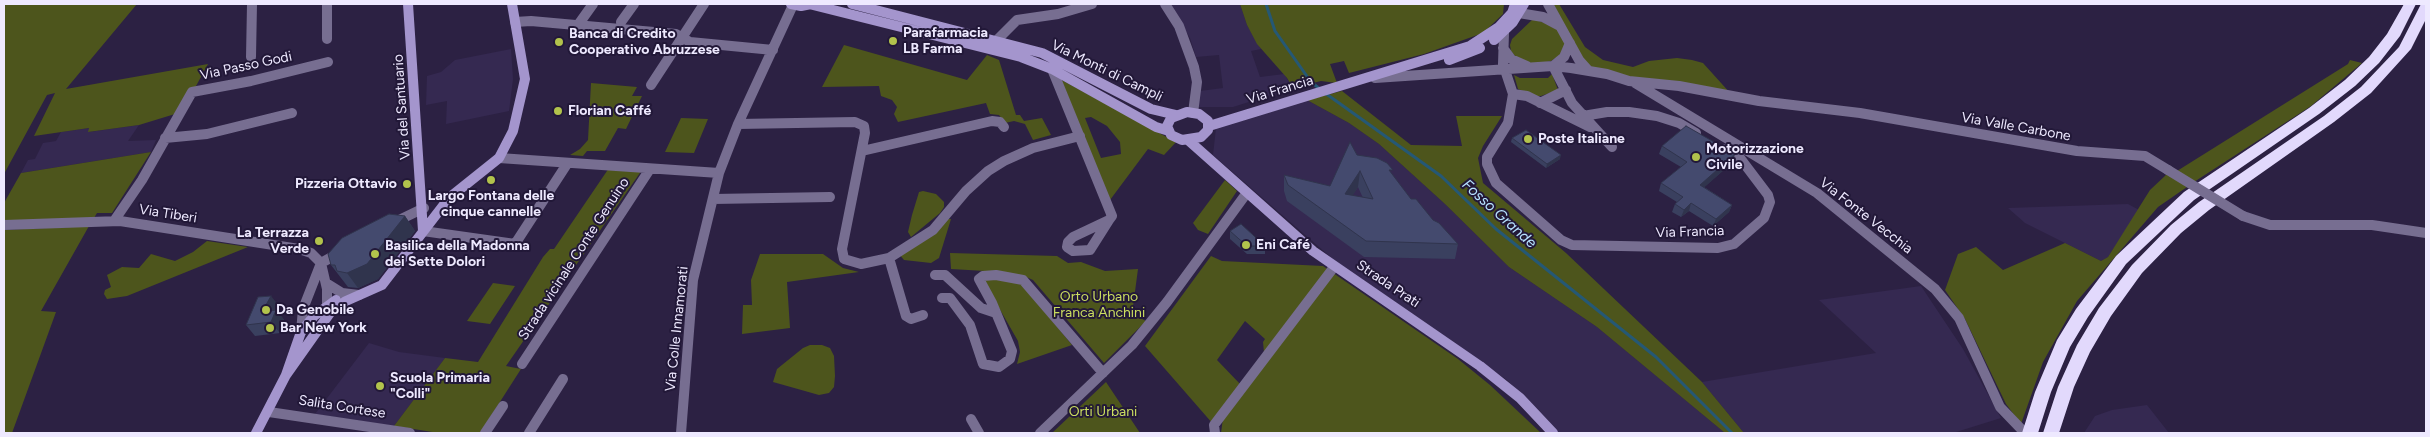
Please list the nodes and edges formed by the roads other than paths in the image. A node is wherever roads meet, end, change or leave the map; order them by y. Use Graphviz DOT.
graph roads {
  1 [pos="252,4"];
  2 [pos="327,4"];
  3 [pos="408,4"];
  4 [pos="512,4"];
  5 [pos="593,4"];
  6 [pos="634,4"];
  7 [pos="704,4"];
  8 [pos="792,4"];
  9 [pos="810,4"];
  10 [pos="852,4"];
  11 [pos="1092,4"];
  12 [pos="1165,4"];
  13 [pos="1524,4"];
  14 [pos="1548,4"];
  15 [pos="2410,4"];
  16 [pos="2426,7"];
  17 [pos="1515,10"];
  18 [pos="515,22"];
  19 [pos="621,22"];
  20 [pos="578,25"];
  21 [pos="1503,28"];
  22 [pos="1562,28"];
  23 [pos="682,38"];
  24 [pos="327,39"];
  25 [pos="998,40"];
  26 [pos="1570,43"];
  27 [pos="1503,48"];
  28 [pos="773,50"];
  29 [pos="251,57"];
  30 [pos="328,62"];
  31 [pos="1553,66"];
  32 [pos="1533,68"];
  33 [pos="1052,69"];
  34 [pos="1504,70"];
  35 [pos="1588,70"];
  36 [pos="1359,80"];
  37 [pos="1629,81"];
  38 [pos="651,85"];
  39 [pos="1566,90"];
  40 [pos="1513,94"];
  41 [pos="1540,103"];
  42 [pos="1193,112"];
  43 [pos="292,113"];
  44 [pos="1176,115"];
  45 [pos="1583,116"];
  46 [pos="1509,117"];
  47 [pos="738,124"];
  48 [pos="1518,124"];
  49 [pos="1004,127"];
  50 [pos="1595,129"];
  51 [pos="1207,130"];
  52 [pos="1168,131"];
  53 [pos="1080,136"];
  54 [pos="165,138"];
  55 [pos="1188,140"];
  56 [pos="1612,147"];
  57 [pos="862,151"];
  58 [pos="1207,157"];
  59 [pos="499,158"];
  60 [pos="567,164"];
  61 [pos="650,169"];
  62 [pos="719,173"];
  63 [pos="1246,194"];
  64 [pos="830,197"];
  65 [pos="449,198"];
  66 [pos="712,199"];
  67 [pos="423,204"];
  68 [pos="1110,220"];
  69 [pos="114,221"];
  70 [pos="4,225"];
  71 [pos="384,227"];
  72 [pos="423,231"];
  73 [pos="2426,233"];
  74 [pos="351,246"];
  75 [pos="889,258"];
  76 [pos="322,263"];
  77 [pos="1334,266"];
  78 [pos="935,275"];
  79 [pos="315,280"];
  80 [pos="326,283"];
  81 [pos="359,294"];
  82 [pos="942,298"];
  83 [pos="326,310"];
  84 [pos="996,313"];
  85 [pos="923,315"];
  86 [pos="301,332"];
  87 [pos="522,364"];
  88 [pos="1103,372"];
  89 [pos="286,375"];
  90 [pos="563,379"];
  91 [pos="503,406"];
  92 [pos="269,412"];
  93 [pos="971,419"];
  94 [pos="256,433"];
  95 [pos="410,433"];
  96 [pos="485,433"];
  97 [pos="529,433"];
  98 [pos="681,433"];
  99 [pos="979,433"];
  100 [pos="1040,433"];
  101 [pos="1216,433"];
  102 [pos="1553,433"];
  103 [pos="2025,433"];
  104 [pos="2030,433"];
  105 [pos="2051,433"];
  1 -- 29 [label="street"];
  2 -- 24 [label="street"];
  3 -- 67 [label="street, Via del Santuario"];
  4 -- 18 [label="street"];
  5 -- 20 [label="street"];
  6 -- 19 [label="street"];
  7 -- 23 [label="street"];
  8 -- 9 [label="street"];
  8 -- 28 [label="street, Via Colle Innamorati"];
  9 -- 33 [label="street"];
  10 -- 25 [label="street, Via Monti di Campli"];
  11 -- 25 [label="street"];
  12 -- 42 [label="street"];
  13 -- 17 [label="street, Via Francia"];
  14 -- 22 [label="street"];
  15 -- 104 [label="highway"];
  16 -- 105 [label="highway"];
  17 -- 21 [label="street, Via Francia"];
  17 -- 22 [label="street"];
  18 -- 20 [label="street"];
  18 -- 59 [label="street"];
  20 -- 23 [label="street"];
  21 -- 27 [label="street"];
  21 -- 36 [label="street, Via Francia"];
  22 -- 26 [label="street"];
  23 -- 28 [label="street"];
  23 -- 38 [label="street"];
  25 -- 44 [label="street, Via Monti di Campli"];
  26 -- 31 [label="street"];
  26 -- 35 [label="street"];
  27 -- 32 [label="street, Via Francia"];
  27 -- 34 [label="street"];
  28 -- 47 [label="street, Via Colle Innamorati"];
  30 -- 54 [label="street, Via Passo Godi"];
  31 -- 32 [label="street, Via Francia"];
  31 -- 35 [label="street, Via Francia"];
  31 -- 39 [label="street"];
  32 -- 34 [label="street, Via Francia"];
  33 -- 52 [label="street"];
  33 -- 53 [label="street"];
  34 -- 36 [label="street, Via Francia"];
  34 -- 40 [label="street"];
  35 -- 37 [label="street, Via Valle Carbone"];
  36 -- 51 [label="street, Via Francia"];
  37 -- 73 [label="street, Via Valle Carbone, bridge"];
  37 -- 103 [label="street, Via Fonte Vecchia"];
  39 -- 41 [label="street"];
  39 -- 45 [label="street"];
  40 -- 41 [label="street"];
  40 -- 46 [label="street, Via Francia"];
  41 -- 50 [label="street"];
  42 -- 44 [label="street"];
  42 -- 51 [label="street"];
  43 -- 54 [label="street"];
  44 -- 52 [label="street"];
  45 -- 46 [label="street, Via Francia"];
  45 -- 50 [label="street"];
  46 -- 48 [label="street"];
  47 -- 57 [label="street"];
  47 -- 62 [label="street, Via Colle Innamorati"];
  49 -- 57 [label="street"];
  50 -- 56 [label="street"];
  51 -- 55 [label="street"];
  51 -- 58 [label="street"];
  52 -- 55 [label="street"];
  53 -- 68 [label="street"];
  53 -- 75 [label="street"];
  54 -- 69 [label="street, Via Passo Godi"];
  55 -- 58 [label="street, Strada Prati"];
  57 -- 75 [label="street"];
  58 -- 63 [label="street, Strada Prati"];
  59 -- 60 [label="street, Strada vicinale Conte Genuino"];
  59 -- 65 [label="street"];
  60 -- 61 [label="street, Strada vicinale Conte Genuino"];
  60 -- 72 [label="street"];
  61 -- 62 [label="street, Strada vicinale Conte Genuino"];
  61 -- 87 [label="street, Strada vicinale Conte Genuino"];
  62 -- 66 [label="street, Via Colle Innamorati"];
  63 -- 77 [label="street, Strada Prati"];
  63 -- 88 [label="street"];
  64 -- 66 [label="street"];
  65 -- 67 [label="street"];
  65 -- 72 [label="street"];
  66 -- 98 [label="street, Via Colle Innamorati"];
  67 -- 71 [label="street"];
  67 -- 72 [label="street, Via del Santuario"];
  69 -- 70 [label="street, Via Tiberi"];
  69 -- 76 [label="street, Via Tiberi"];
  72 -- 81 [label="street"];
  74 -- 76 [label="street"];
  75 -- 85 [label="street"];
  76 -- 79 [label="street"];
  76 -- 80 [label="street"];
  77 -- 101 [label="street"];
  77 -- 102 [label="street, Strada Prati"];
  78 -- 84 [label="street"];
  79 -- 83 [label="street"];
  79 -- 86 [label="street"];
  80 -- 81 [label="street"];
  80 -- 83 [label="street"];
  81 -- 83 [label="street"];
  82 -- 84 [label="street"];
  83 -- 86 [label="street"];
  83 -- 89 [label="street"];
  84 -- 88 [label="street"];
  86 -- 89 [label="street"];
  88 -- 100 [label="street"];
  89 -- 92 [label="street"];
  90 -- 97 [label="street"];
  91 -- 96 [label="street"];
  92 -- 94 [label="street"];
  92 -- 95 [label="street, Salita Cortese"];
  93 -- 99 [label="street"];
}
